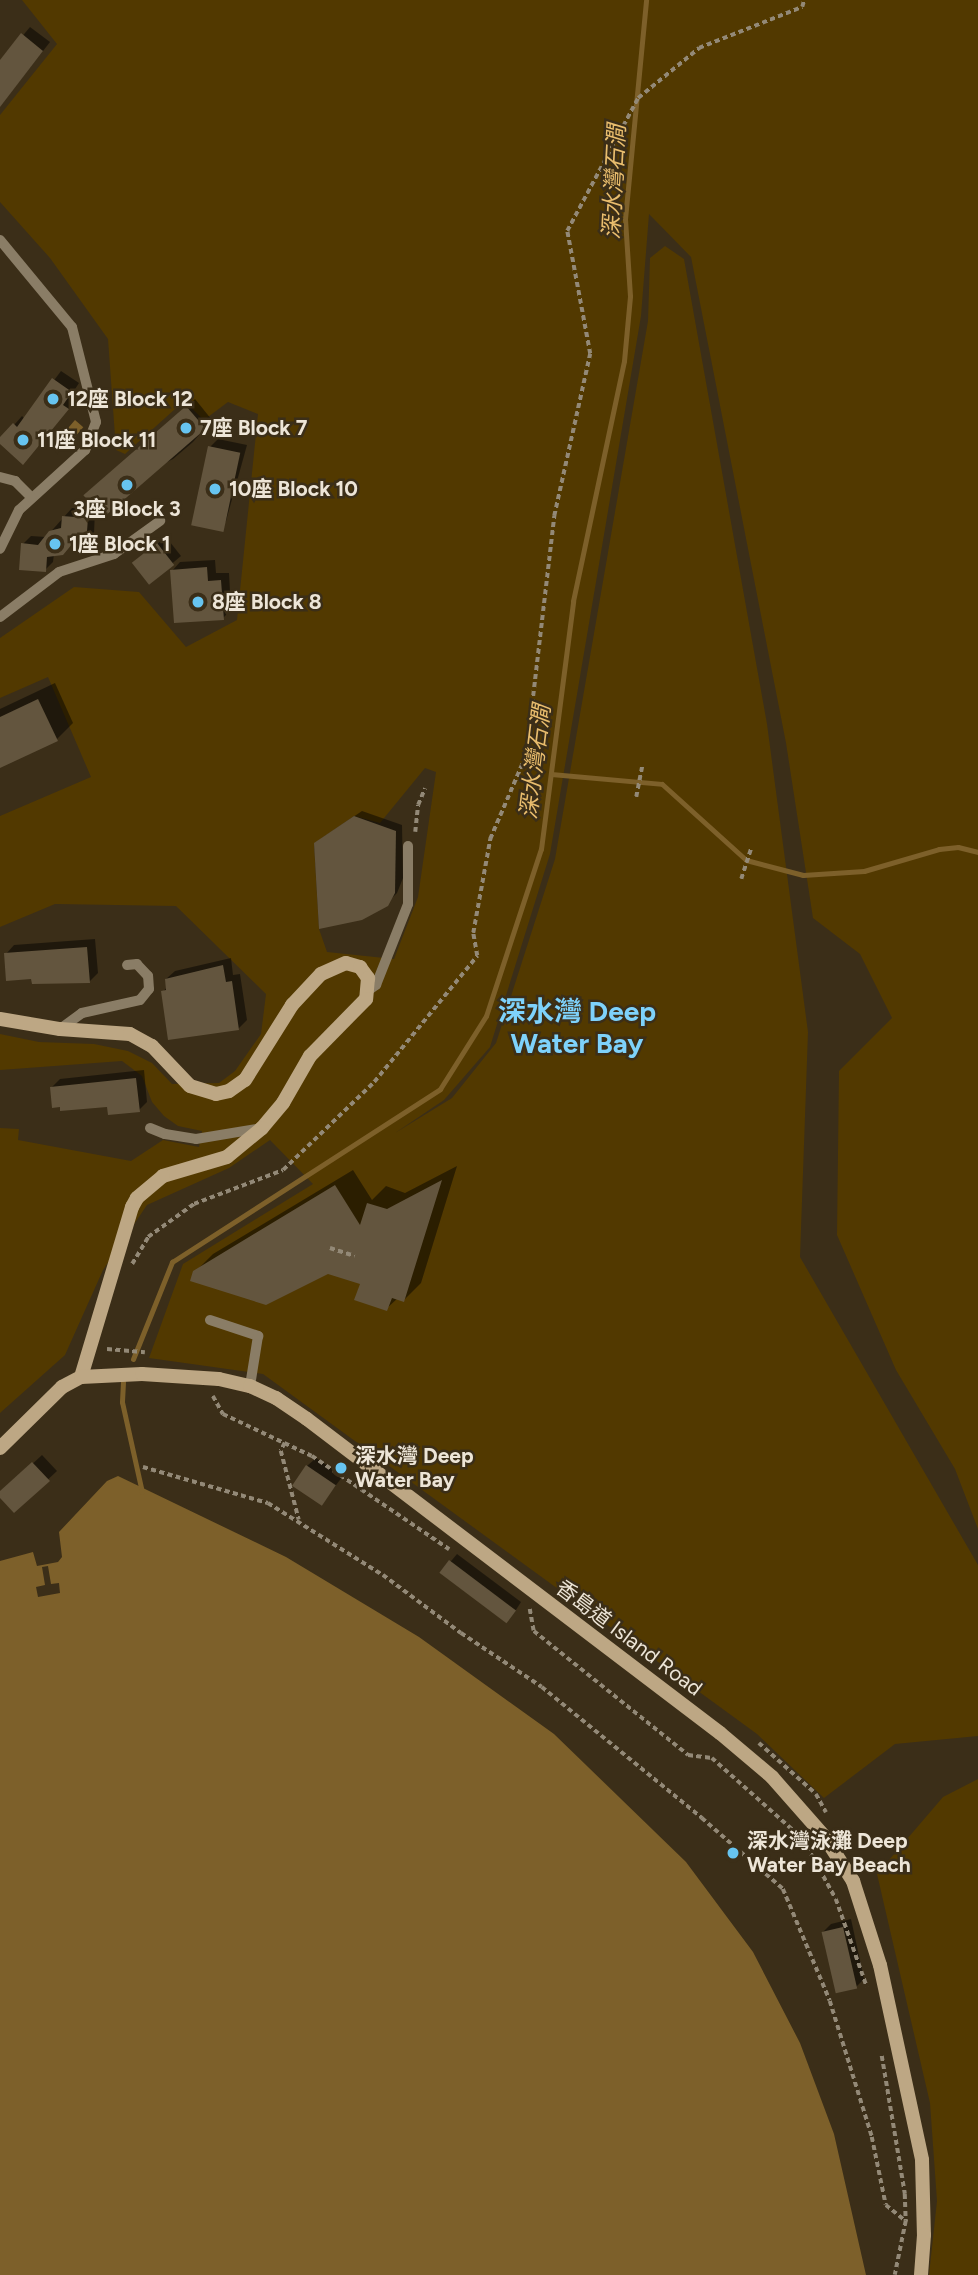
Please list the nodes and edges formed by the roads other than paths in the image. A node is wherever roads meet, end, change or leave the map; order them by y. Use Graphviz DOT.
graph roads {
  1 [pos="0,240"];
  2 [pos="0,477"];
  3 [pos="31,497"];
  4 [pos="160,522"];
  5 [pos="0,549"];
  6 [pos="0,617"];
  7 [pos="408,846"];
  8 [pos="127,965"];
  9 [pos="369,990"];
  10 [pos="0,1019"];
  11 [pos="60,1029"];
  12 [pos="150,1128"];
  13 [pos="262,1128"];
  14 [pos="210,1320"];
  15 [pos="81,1377"];
  16 [pos="250,1386"];
  17 [pos="0,1448"];
  18 [pos="920,2275"];
  1 -- 3 [label="lane"];
  2 -- 3 [label="lane"];
  3 -- 5 [label="lane"];
  4 -- 6 [label="lane"];
  7 -- 9 [label="lane"];
  8 -- 11 [label="lane"];
  9 -- 11 [label="main road"];
  9 -- 13 [label="main road"];
  10 -- 11 [label="main road"];
  12 -- 13 [label="lane"];
  13 -- 15 [label="main road"];
  14 -- 16 [label="lane"];
  15 -- 16 [label="main road, 香島道 Island Road"];
  15 -- 17 [label="main road"];
  16 -- 18 [label="main road, 香島道 Island Road"];
}
